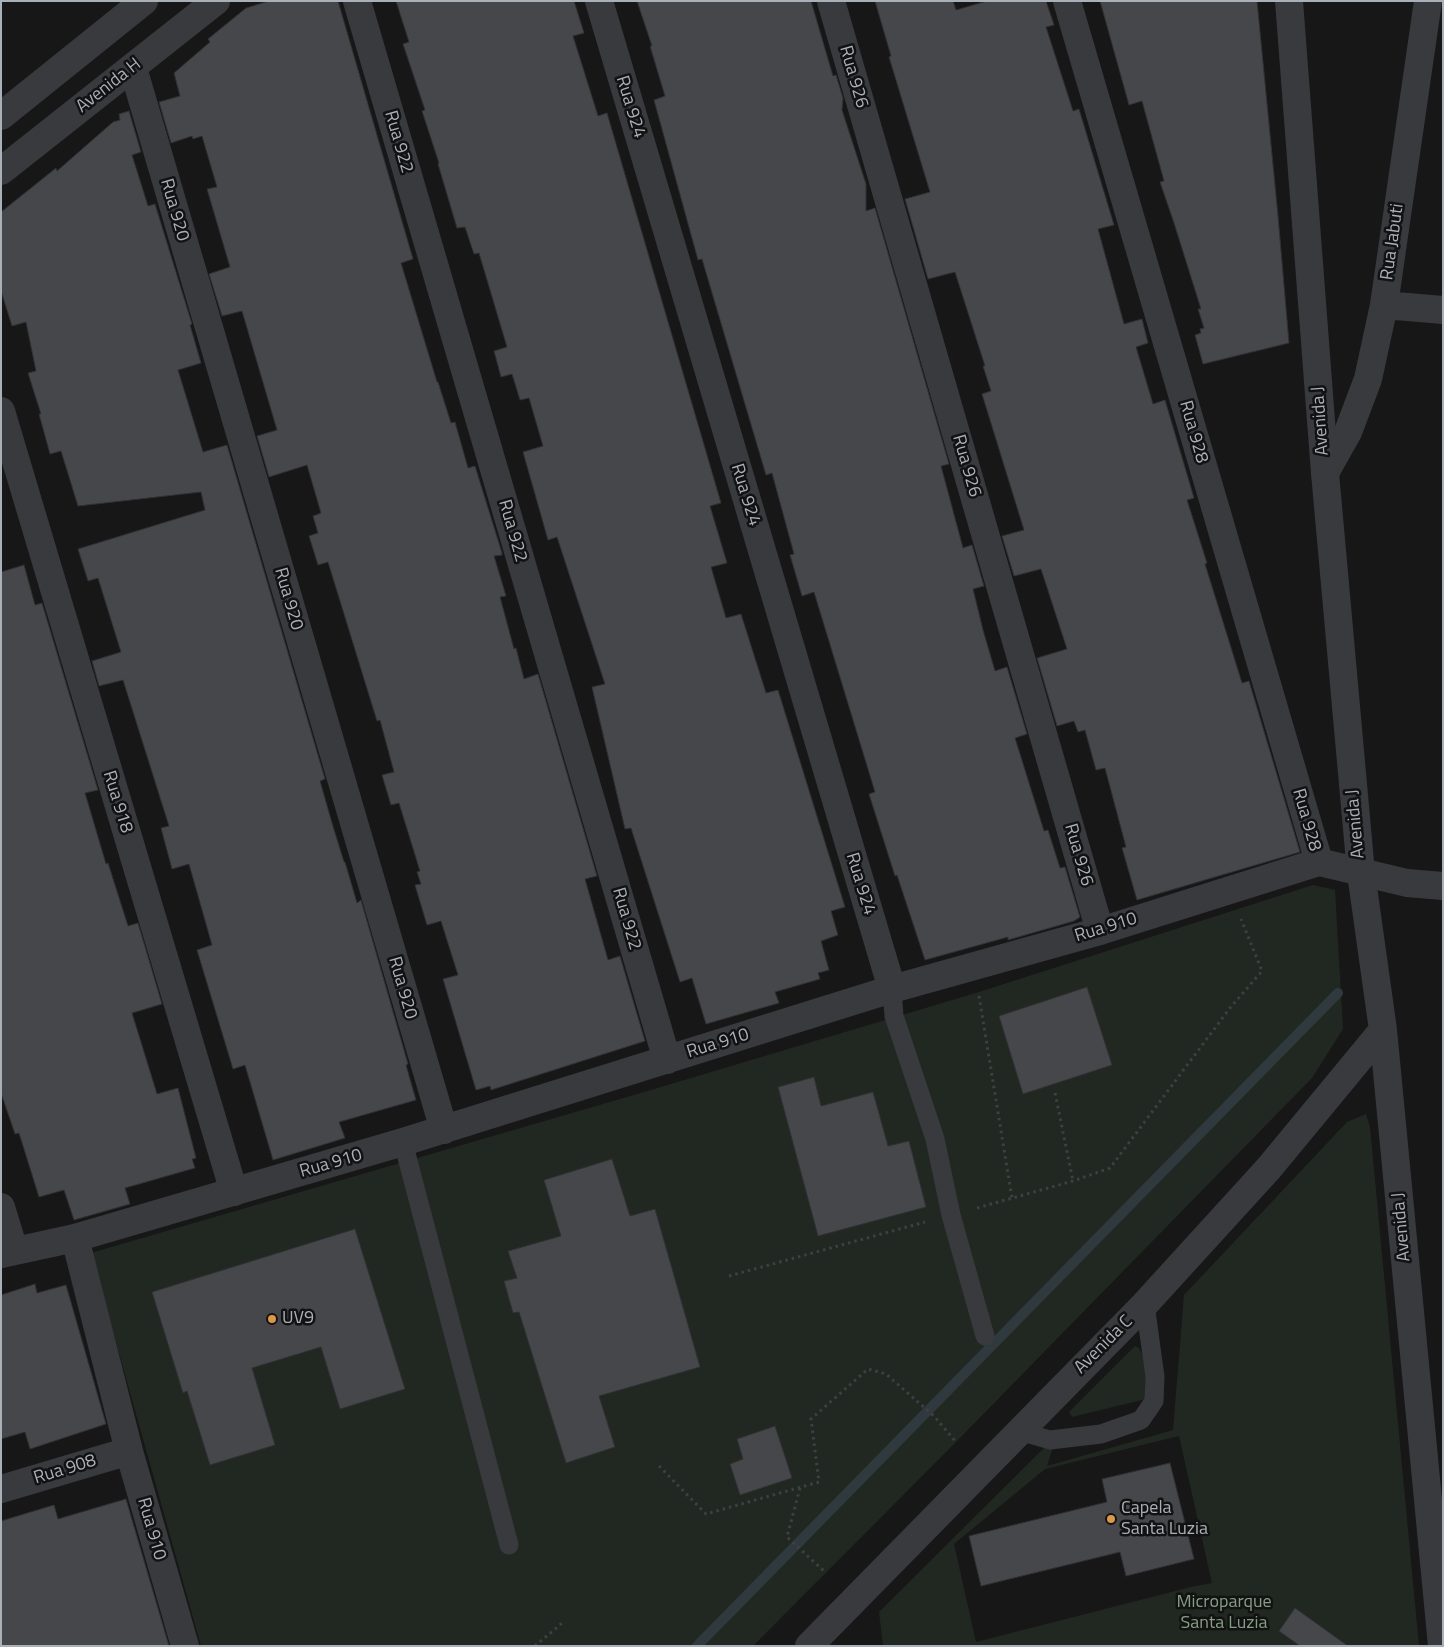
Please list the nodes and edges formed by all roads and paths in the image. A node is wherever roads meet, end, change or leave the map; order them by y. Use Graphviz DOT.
graph roads {
  1 [pos="144,1"];
  2 [pos="216,1"];
  3 [pos="357,1"];
  4 [pos="599,1"];
  5 [pos="832,1"];
  6 [pos="1066,1"];
  7 [pos="1289,1"];
  8 [pos="1428,1"];
  9 [pos="132,68"];
  10 [pos="1,116"];
  11 [pos="1,171"];
  12 [pos="1384,305"];
  13 [pos="1443,310"];
  14 [pos="1,411"];
  15 [pos="1325,473"];
  16 [pos="1319,862"];
  17 [pos="1360,873"];
  18 [pos="1443,886"];
  19 [pos="1241,918"];
  20 [pos="1100,931"];
  21 [pos="892,990"];
  22 [pos="978,992"];
  23 [pos="1383,1030"];
  24 [pos="667,1060"];
  25 [pos="1055,1093"];
  26 [pos="444,1130"];
  27 [pos="403,1142"];
  28 [pos="1073,1181"];
  29 [pos="234,1192"];
  30 [pos="1012,1198"];
  31 [pos="1,1208"];
  32 [pos="951,1215"];
  33 [pos="75,1238"];
  34 [pos="8,1252"];
  35 [pos="729,1276"];
  36 [pos="1145,1304"];
  37 [pos="985,1336"];
  38 [pos="1019,1431"];
  39 [pos="956,1442"];
  40 [pos="129,1451"];
  41 [pos="659,1466"];
  42 [pos="800,1487"];
  43 [pos="1,1489"];
  44 [pos="509,1545"];
  45 [pos="825,1572"];
  46 [pos="562,1623"];
  47 [pos="185,1646"];
  48 [pos="535,1646"];
  49 [pos="808,1646"];
  50 [pos="1442,1646"];
  1 -- 10 [label="street"];
  2 -- 9 [label="street, Avenida H"];
  3 -- 24 [label="street, Rua 922"];
  4 -- 21 [label="street, Rua 924"];
  5 -- 20 [label="street, Rua 926"];
  6 -- 16 [label="street, Rua 928"];
  7 -- 15 [label="street, Avenida J"];
  8 -- 12 [label="street, Rua Jabuti"];
  9 -- 11 [label="street, Avenida H"];
  9 -- 26 [label="street, Rua 920"];
  12 -- 13 [label="street"];
  12 -- 15 [label="street, Rua Jabuti"];
  14 -- 29 [label="street, Rua 918"];
  15 -- 17 [label="street, Avenida J"];
  16 -- 17 [label="street"];
  16 -- 20 [label="street, Rua 910"];
  17 -- 18 [label="street"];
  17 -- 23 [label="street, Avenida J"];
  19 -- 28 [label="path"];
  20 -- 21 [label="street, Rua 910"];
  21 -- 24 [label="street, Rua 910"];
  21 -- 32 [label="lane"];
  22 -- 30 [label="path"];
  23 -- 36 [label="street, Avenida C"];
  23 -- 50 [label="street, Avenida J"];
  24 -- 26 [label="street, Rua 910"];
  25 -- 28 [label="path"];
  26 -- 27 [label="street, Rua 910"];
  27 -- 29 [label="street, Rua 910"];
  27 -- 44 [label="lane"];
  28 -- 30 [label="path"];
  29 -- 33 [label="street, Rua 910"];
  30 -- 32 [label="path"];
  31 -- 34 [label="street"];
  32 -- 35 [label="path"];
  32 -- 37 [label="lane"];
  33 -- 34 [label="street, Rua 910"];
  33 -- 40 [label="street, Rua 910"];
  36 -- 38 [label="street, Avenida C"];
  36 -- 38 [label="lane"];
  38 -- 49 [label="street, Avenida C"];
  39 -- 42 [label="path"];
  40 -- 43 [label="street, Rua 908"];
  40 -- 47 [label="street, Rua 910"];
  41 -- 42 [label="path"];
  42 -- 45 [label="path"];
  46 -- 48 [label="path"];
}
